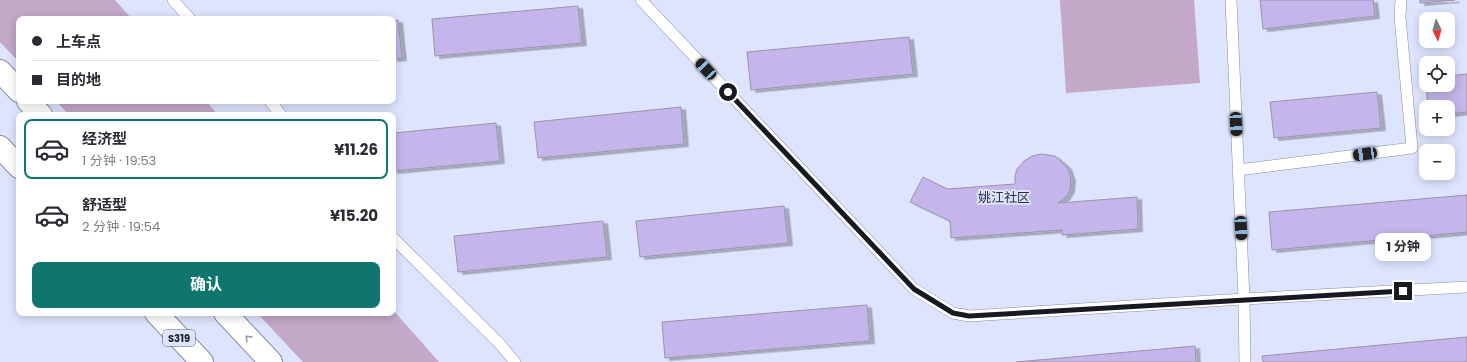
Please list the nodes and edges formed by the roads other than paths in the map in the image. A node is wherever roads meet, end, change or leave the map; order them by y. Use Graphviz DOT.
graph roads {
  1 [pos="173,0"];
  2 [pos="641,0"];
  3 [pos="1231,0"];
  4 [pos="1401,0"];
  5 [pos="187,16"];
  6 [pos="0,70"];
  7 [pos="16,88"];
  8 [pos="31,104"];
  9 [pos="272,104"];
  10 [pos="38,112"];
  11 [pos="279,112"];
  12 [pos="0,147"];
  13 [pos="16,164"];
  14 [pos="1238,170"];
  15 [pos="396,241"];
  16 [pos="1467,287"];
  17 [pos="1244,299"];
  18 [pos="159,316"];
  19 [pos="228,316"];
  20 [pos="202,362"];
  21 [pos="270,362"];
  22 [pos="515,362"];
  23 [pos="1245,362"];
  1 -- 5 [label="lane"];
  2 -- 17 [label="lane"];
  3 -- 14 [label="lane"];
  4 -- 14 [label="lane"];
  6 -- 7 [label="main road"];
  8 -- 10 [label="main road"];
  9 -- 11 [label="lane"];
  12 -- 13 [label="main road"];
  14 -- 17 [label="lane"];
  15 -- 22 [label="lane"];
  16 -- 17 [label="lane"];
  17 -- 23 [label="lane"];
  18 -- 20 [label="main road, S319"];
  21 -- 19 [label="main road, one-way"];
}
